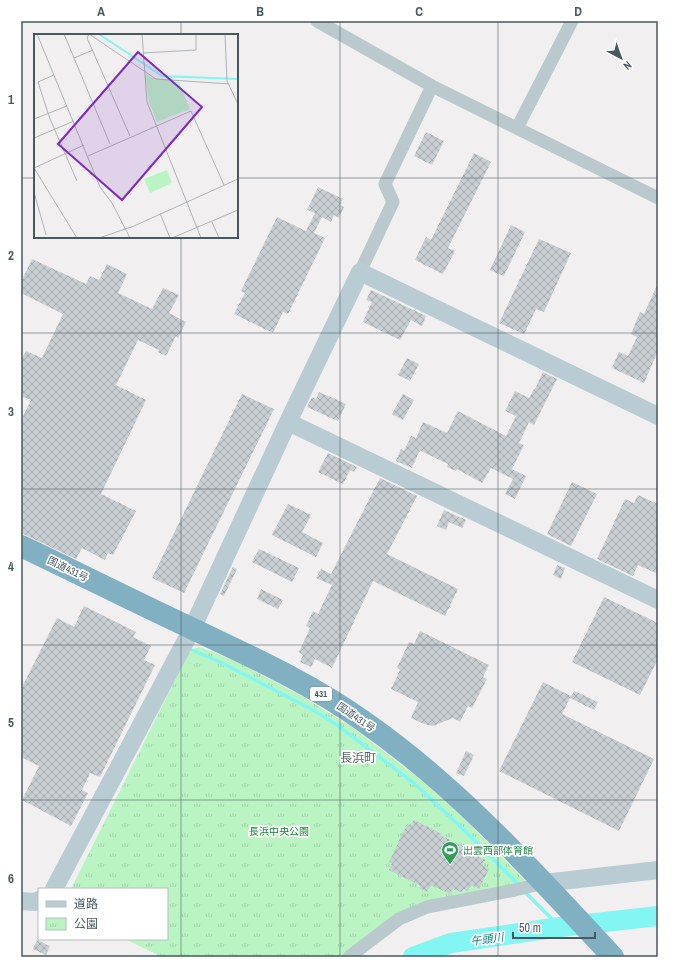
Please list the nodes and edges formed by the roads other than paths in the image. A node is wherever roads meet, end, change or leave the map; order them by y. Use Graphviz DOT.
graph roads {
  1 [pos="316,21"];
  2 [pos="572,21"];
  3 [pos="432,86"];
  4 [pos="517,128"];
  5 [pos="658,198"];
  6 [pos="360,272"];
  7 [pos="658,416"];
  8 [pos="288,422"];
  9 [pos="21,546"];
  10 [pos="658,600"];
  11 [pos="192,629"];
  12 [pos="658,870"];
  13 [pos="536,885"];
  14 [pos="55,888"];
  15 [pos="38,900"];
  16 [pos="21,902"];
  17 [pos="349,957"];
  18 [pos="613,957"];
  1 -- 3 [label="street"];
  2 -- 4 [label="street"];
  3 -- 4 [label="street"];
  3 -- 6 [label="street"];
  4 -- 5 [label="street"];
  6 -- 7 [label="street"];
  6 -- 8 [label="street"];
  8 -- 10 [label="street"];
  8 -- 11 [label="street"];
  9 -- 11 [label="highway, 国道431号 / 431"];
  11 -- 13 [label="highway, 国道431号 / 431"];
  11 -- 14 [label="street"];
  12 -- 13 [label="street"];
  13 -- 17 [label="street"];
  13 -- 18 [label="highway, 国道431号 / 431"];
  15 -- 16 [label="street"];
}
